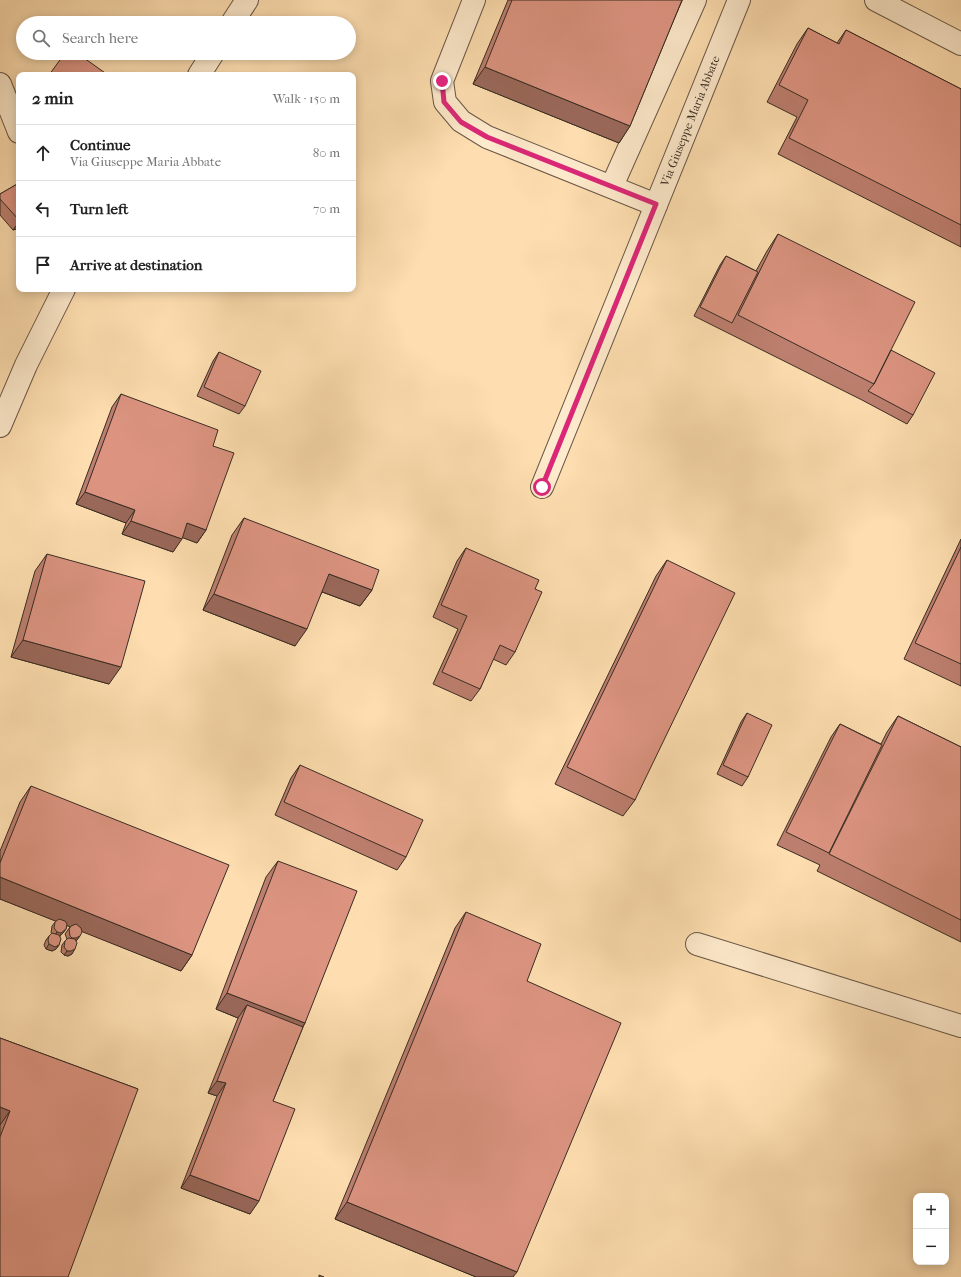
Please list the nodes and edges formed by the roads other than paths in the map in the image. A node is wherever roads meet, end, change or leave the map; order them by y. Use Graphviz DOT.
graph roads {
  1 [pos="247,0"];
  2 [pos="474,0"];
  3 [pos="695,0"];
  4 [pos="739,0"];
  5 [pos="876,0"];
  6 [pos="237,16"];
  7 [pos="961,44"];
  8 [pos="209,60"];
  9 [pos="201,72"];
  10 [pos="0,84"];
  11 [pos="16,124"];
  12 [pos="612,186"];
  13 [pos="656,204"];
  14 [pos="62,292"];
  15 [pos="0,426"];
  16 [pos="542,487"];
  17 [pos="697,944"];
  18 [pos="961,1026"];
  1 -- 6 [label="street"];
  2 -- 12 [label="street"];
  3 -- 12 [label="street"];
  4 -- 13 [label="street, Via Giuseppe Maria Abbate"];
  5 -- 7 [label="street"];
  8 -- 9 [label="street"];
  10 -- 11 [label="street"];
  12 -- 13 [label="street"];
  13 -- 16 [label="street, Via Giuseppe Maria Abbate"];
  14 -- 15 [label="street"];
  17 -- 18 [label="street"];
}
